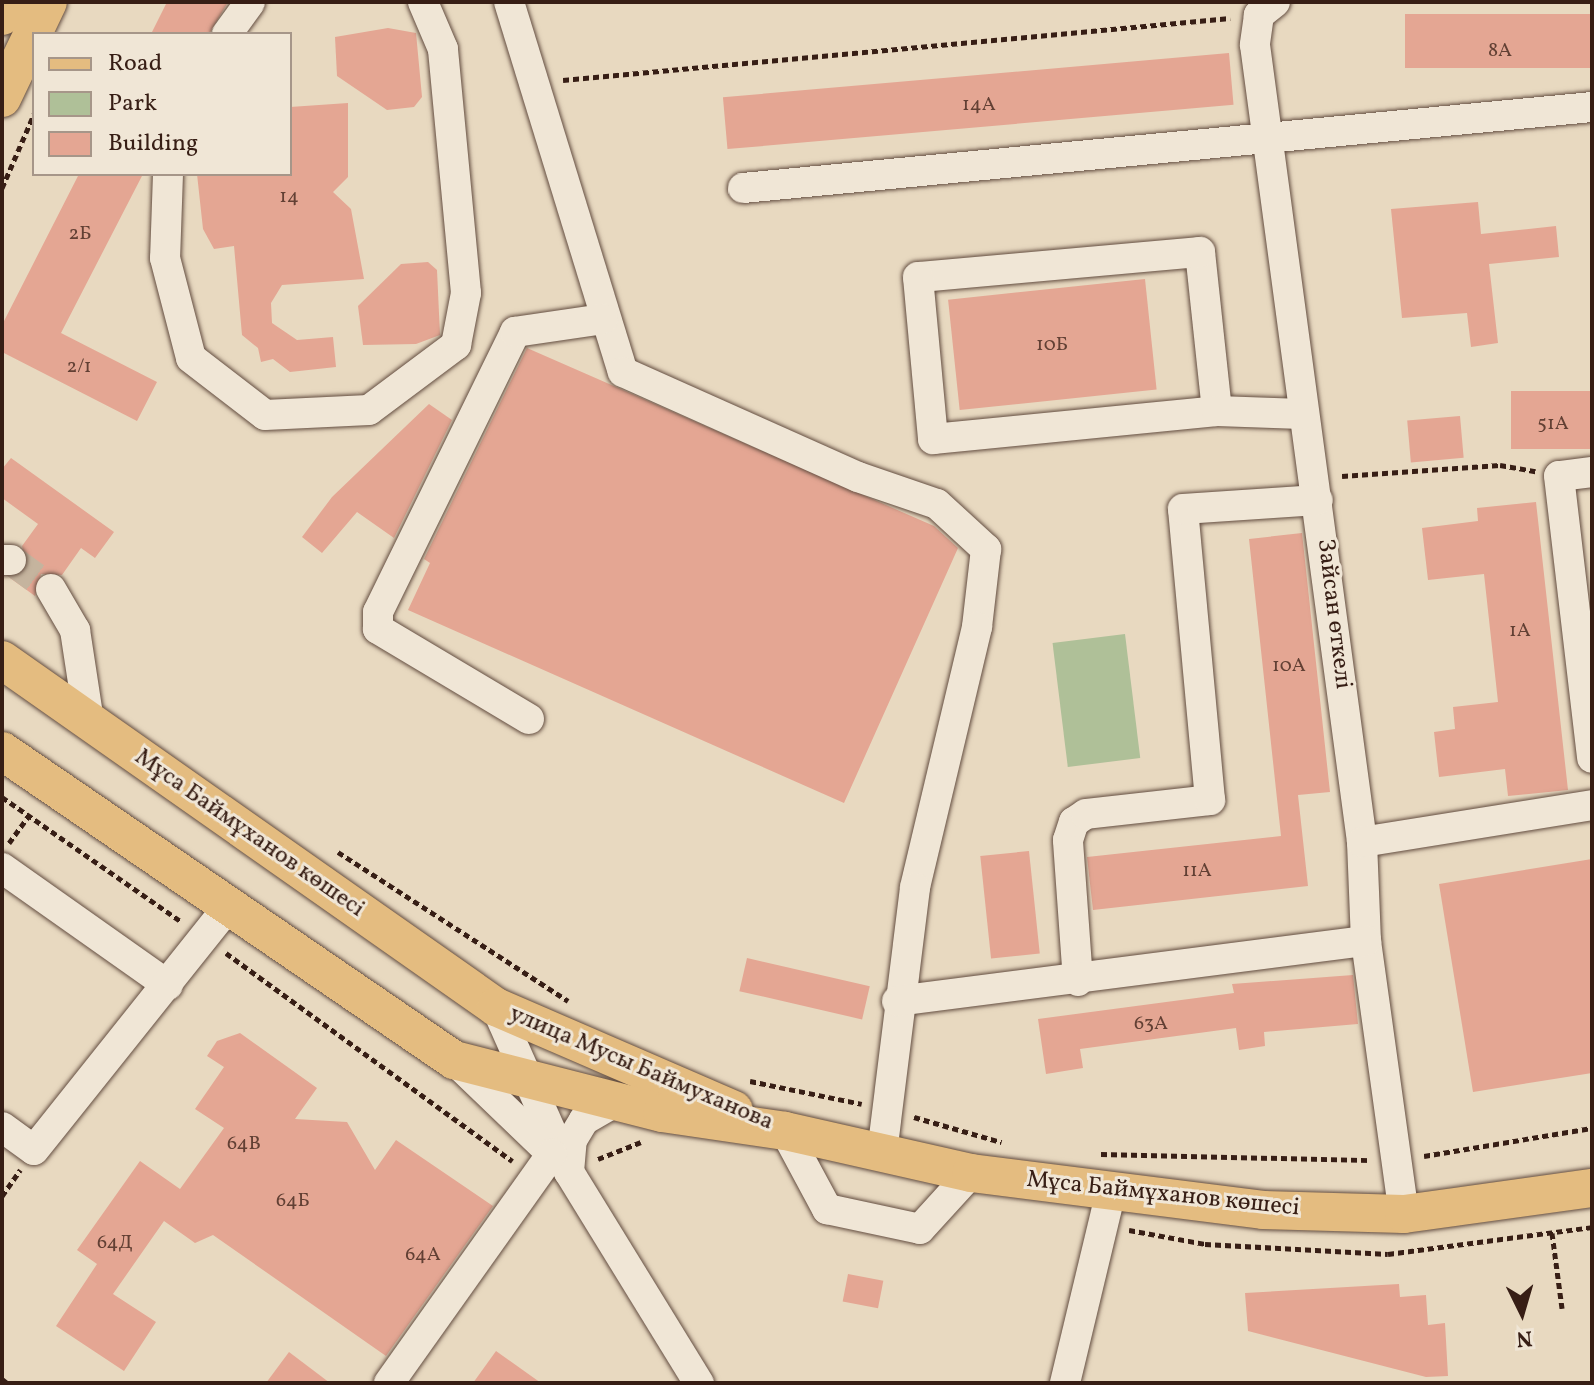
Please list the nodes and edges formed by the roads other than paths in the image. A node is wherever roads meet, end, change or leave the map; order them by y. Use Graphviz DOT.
graph roads {
  1 [pos="9,2"];
  2 [pos="48,2"];
  3 [pos="250,2"];
  4 [pos="423,2"];
  5 [pos="509,2"];
  6 [pos="1267,8"];
  7 [pos="2,16"];
  8 [pos="34,32"];
  9 [pos="228,32"];
  10 [pos="32,35"];
  11 [pos="2,98"];
  12 [pos="1592,107"];
  13 [pos="1266,142"];
  14 [pos="168,176"];
  15 [pos="743,188"];
  16 [pos="603,319"];
  17 [pos="1217,411"];
  18 [pos="1302,414"];
  19 [pos="1592,472"];
  20 [pos="1315,489"];
  21 [pos="51,589"];
  22 [pos="2,660"];
  23 [pos="529,719"];
  24 [pos="89,722"];
  25 [pos="1591,748"];
  26 [pos="2,751"];
  27 [pos="1592,805"];
  28 [pos="1362,842"];
  29 [pos="2,868"];
  30 [pos="227,908"];
  31 [pos="1366,941"];
  32 [pos="1078,981"];
  33 [pos="168,985"];
  34 [pos="897,1001"];
  35 [pos="496,1007"];
  36 [pos="454,1060"];
  37 [pos="528,1079"];
  38 [pos="617,1101"];
  39 [pos="2,1127"];
  40 [pos="785,1131"];
  41 [pos="882,1152"];
  42 [pos="552,1168"];
  43 [pos="971,1173"];
  44 [pos="1592,1188"];
  45 [pos="1111,1191"];
  46 [pos="1404,1214"];
  47 [pos="389,1383"];
  48 [pos="699,1383"];
  49 [pos="1065,1383"];
  1 -- 7 [label="main road"];
  2 -- 8 [label="main road"];
  3 -- 9 [label="street"];
  4 -- 14 [label="street"];
  5 -- 16 [label="street"];
  6 -- 13 [label="street, Зайсан өткелі"];
  10 -- 11 [label="main road"];
  12 -- 13 [label="street"];
  13 -- 15 [label="street"];
  13 -- 18 [label="street, Зайсан өткелі"];
  16 -- 23 [label="street"];
  16 -- 34 [label="street"];
  17 -- 17 [label="street"];
  17 -- 18 [label="street"];
  18 -- 20 [label="street, Зайсан өткелі"];
  19 -- 25 [label="street"];
  20 -- 28 [label="street, Зайсан өткелі"];
  20 -- 32 [label="street"];
  21 -- 24 [label="street"];
  22 -- 24 [label="main road, Мұса Баймұханов көшесі"];
  24 -- 35 [label="main road, Мұса Баймұханов көшесі"];
  26 -- 30 [label="main road"];
  27 -- 28 [label="street"];
  28 -- 31 [label="street, Зайсан өткелі"];
  29 -- 33 [label="street"];
  30 -- 33 [label="street"];
  30 -- 36 [label="main road"];
  31 -- 32 [label="street"];
  31 -- 46 [label="street, Зайсан өткелі"];
  32 -- 34 [label="street"];
  33 -- 39 [label="street"];
  34 -- 41 [label="street"];
  35 -- 37 [label="street"];
  35 -- 40 [label="main road, улица Мусы Баймуханова"];
  36 -- 37 [label="main road, улица Мусы Баймуханова"];
  36 -- 42 [label="street"];
  37 -- 38 [label="main road, улица Мусы Баймуханова"];
  37 -- 42 [label="street"];
  38 -- 40 [label="main road, улица Мусы Баймуханова"];
  38 -- 42 [label="street"];
  40 -- 41 [label="main road, Мұса Баймұханов көшесі"];
  40 -- 43 [label="street"];
  41 -- 43 [label="main road, Мұса Баймұханов көшесі"];
  42 -- 47 [label="street"];
  42 -- 48 [label="street"];
  43 -- 45 [label="main road, Мұса Баймұханов көшесі"];
  44 -- 46 [label="main road, Мұса Баймұханов көшесі"];
  45 -- 46 [label="main road, Мұса Баймұханов көшесі"];
  45 -- 49 [label="street"];
}
